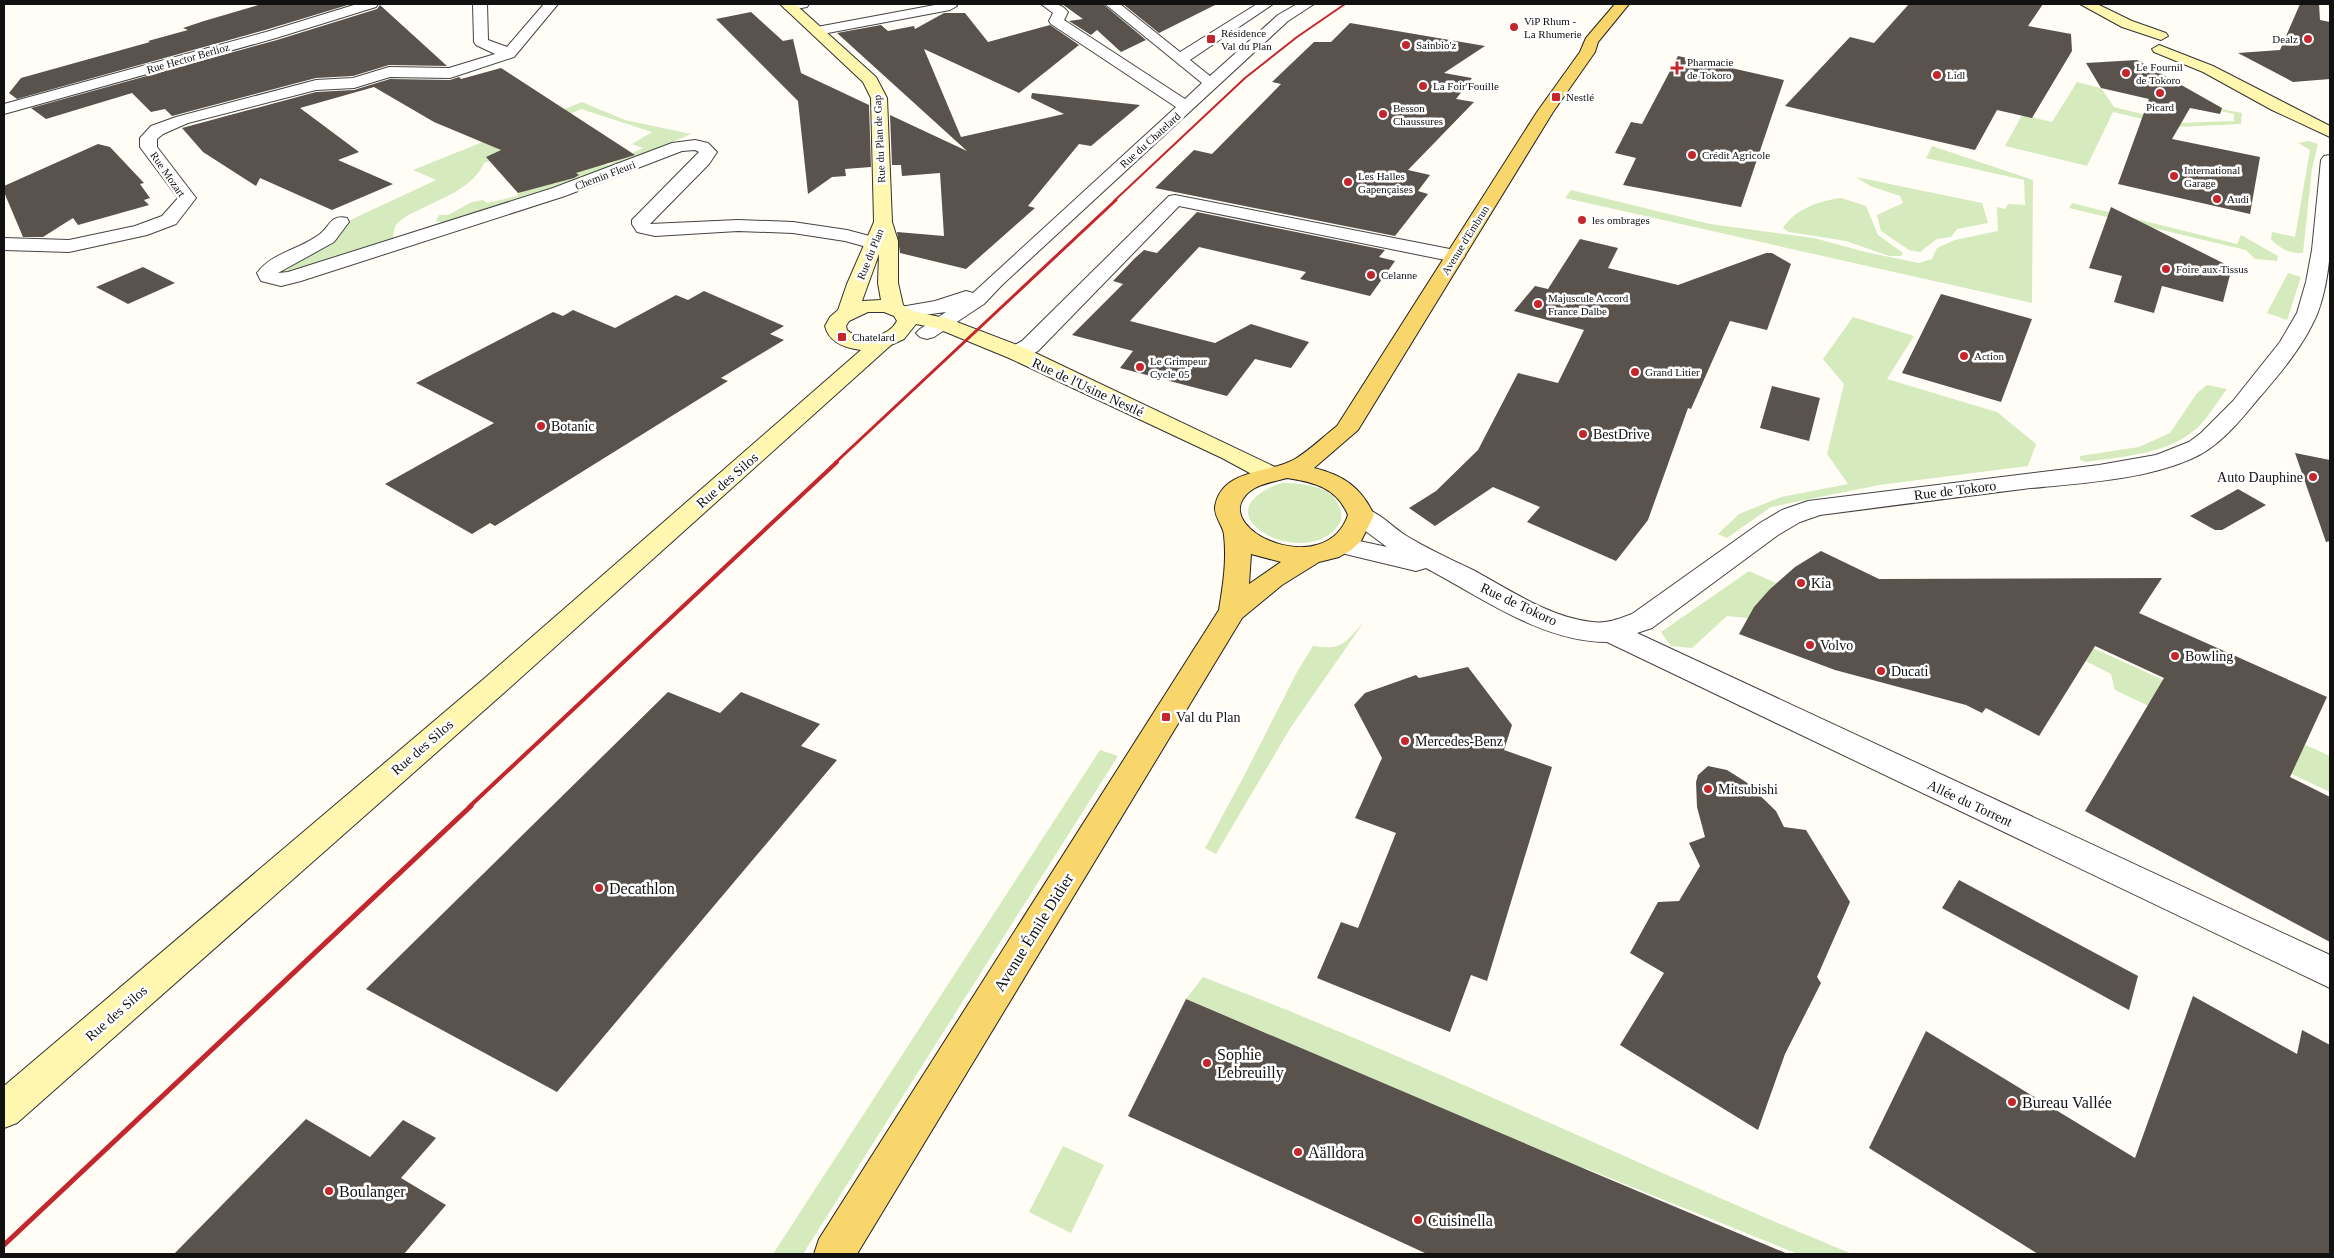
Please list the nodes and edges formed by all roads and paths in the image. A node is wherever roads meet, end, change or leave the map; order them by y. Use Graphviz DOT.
graph roads {
  1 [pos="371,4"];
  2 [pos="480,4"];
  3 [pos="551,4"];
  4 [pos="1048,4"];
  5 [pos="1112,4"];
  6 [pos="1266,4"];
  7 [pos="1308,4"];
  8 [pos="1622,4"];
  9 [pos="1636,4"];
  10 [pos="2087,4"];
  11 [pos="793,5"];
  12 [pos="950,6"];
  13 [pos="2112,17"];
  14 [pos="818,31"];
  15 [pos="2160,43"];
  16 [pos="1587,52"];
  17 [pos="509,54"];
  18 [pos="1180,59"];
  19 [pos="2208,68"];
  20 [pos="1214,82"];
  21 [pos="1187,107"];
  22 [pos="4,109"];
  23 [pos="2291,113"];
  24 [pos="2330,132"];
  25 [pos="2330,138"];
  26 [pos="2330,168"];
  27 [pos="340,222"];
  28 [pos="883,222"];
  29 [pos="4,244"];
  30 [pos="874,244"];
  31 [pos="1455,256"];
  32 [pos="995,281"];
  33 [pos="848,312"];
  34 [pos="897,322"];
  35 [pos="935,328"];
  36 [pos="842,337"];
  37 [pos="1017,353"];
  38 [pos="839,382"];
  39 [pos="1346,430"];
  40 [pos="1210,444"];
  41 [pos="1278,472"];
  42 [pos="1339,485"];
  43 [pos="1239,487"];
  44 [pos="1361,515"];
  45 [pos="1237,534"];
  46 [pos="1341,545"];
  47 [pos="1311,555"];
  48 [pos="1448,570"];
  49 [pos="1232,611"];
  50 [pos="1611,632"];
  51 [pos="2330,972"];
  52 [pos="4,1110"];
  53 [pos="834,1254"];
  1 -- 22 [label="street, Rue Hector Berlioz"];
  2 -- 17 [label="street"];
  3 -- 17 [label="street"];
  4 -- 21 [label="street"];
  5 -- 18 [label="street"];
  6 -- 18 [label="street"];
  7 -- 20 [label="street, Rue du Chatelard"];
  8 -- 16 [label="main road, Avenue d'Embrun"];
  9 -- 16 [label="main road, Avenue d'Embrun"];
  10 -- 13 [label="main road"];
  11 -- 14 [label="main road, Rue du Plan de Gap"];
  12 -- 14 [label="street"];
  13 -- 15 [label="main road"];
  13 -- 15 [label="main road"];
  14 -- 28 [label="main road, Rue du Plan de Gap"];
  15 -- 19 [label="main road"];
  15 -- 19 [label="main road"];
  16 -- 31 [label="main road, Avenue d'Embrun"];
  17 -- 29 [label="street, Rue Mozart"];
  18 -- 20 [label="street"];
  19 -- 23 [label="main road"];
  20 -- 21 [label="street, Rue du Chatelard"];
  21 -- 32 [label="street, Rue du Chatelard"];
  23 -- 24 [label="main road"];
  23 -- 25 [label="main road"];
  26 -- 50 [label="street, Rue de Tokoro"];
  27 -- 30 [label="street, Chemin Fleuri"];
  28 -- 30 [label="main road, Rue du Plan"];
  28 -- 34 [label="main road, Rue du Plan"];
  30 -- 33 [label="main road, Rue du Plan"];
  31 -- 37 [label="street"];
  31 -- 39 [label="main road, Avenue d'Embrun"];
  32 -- 34 [label="street, Rue du Chatelard"];
  32 -- 35 [label="street, Rue du Chatelard"];
  33 -- 34 [label="main road"];
  33 -- 36 [label="main road, Rue du Plan"];
  34 -- 35 [label="main road, Rue de l'Usine Nestlé"];
  34 -- 36 [label="main road"];
  34 -- 38 [label="main road, Rue des Silos"];
  35 -- 37 [label="main road, Rue de l'Usine Nestlé"];
  36 -- 38 [label="main road"];
  37 -- 40 [label="main road, Rue de l'Usine Nestlé"];
  38 -- 52 [label="main road, Rue des Silos"];
  39 -- 41 [label="main road, Avenue d'Embrun"];
  39 -- 42 [label="main road, Avenue d'Embrun"];
  40 -- 41 [label="main road, Rue de l'Usine Nestlé"];
  40 -- 43 [label="main road"];
  41 -- 42 [label="main road"];
  41 -- 43 [label="main road"];
  42 -- 44 [label="main road"];
  43 -- 45 [label="main road"];
  44 -- 46 [label="main road"];
  44 -- 48 [label="street, Rue de Tokoro"];
  45 -- 47 [label="main road"];
  45 -- 49 [label="main road, Avenue Émile Didier"];
  46 -- 47 [label="main road"];
  46 -- 48 [label="street, Rue de Tokoro"];
  47 -- 49 [label="main road, Avenue Émile Didier"];
  48 -- 50 [label="street, Rue de Tokoro"];
  49 -- 53 [label="main road, Avenue Émile Didier"];
  50 -- 51 [label="street, Allée du Torrent"];
}
